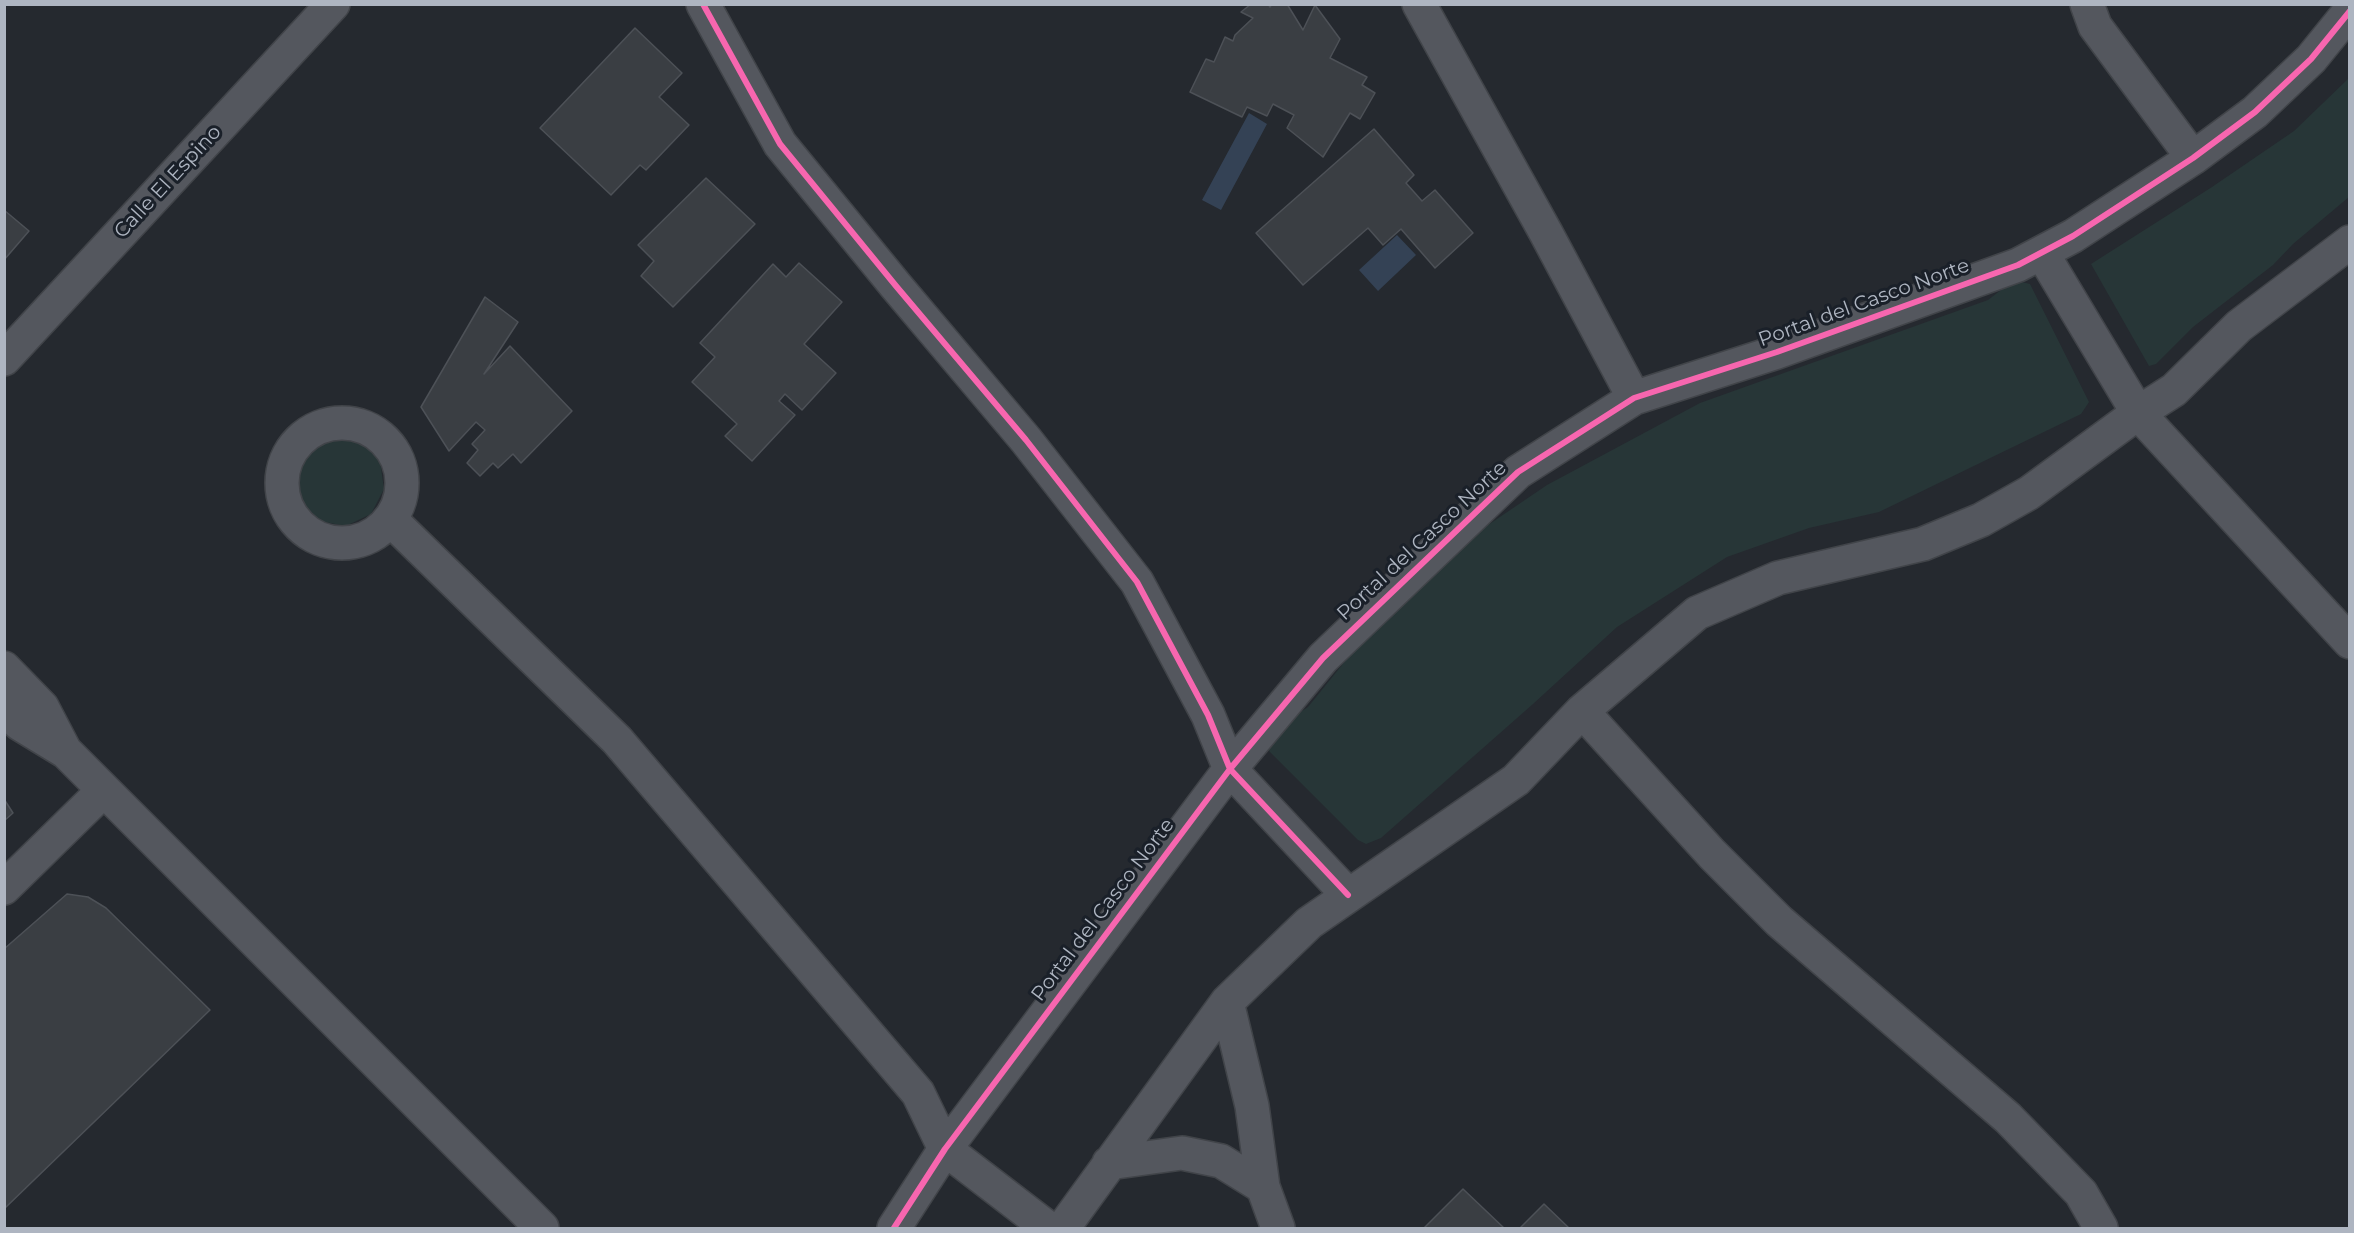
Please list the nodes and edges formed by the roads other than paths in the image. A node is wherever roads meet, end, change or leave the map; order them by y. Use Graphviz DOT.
graph roads {
  1 [pos="333,4"];
  2 [pos="703,4"];
  3 [pos="1419,4"];
  4 [pos="2087,4"];
  5 [pos="2347,16"];
  6 [pos="2193,158"];
  7 [pos="2349,242"];
  8 [pos="2042,253"];
  9 [pos="4,359"];
  10 [pos="1634,398"];
  11 [pos="2138,413"];
  12 [pos="390,519"];
  13 [pos="2349,642"];
  14 [pos="4,668"];
  15 [pos="4,709"];
  16 [pos="1582,711"];
  17 [pos="66,753"];
  18 [pos="1230,769"];
  19 [pos="104,790"];
  20 [pos="4,888"];
  21 [pos="1348,895"];
  22 [pos="1227,1002"];
  23 [pos="945,1149"];
  24 [pos="1108,1163"];
  25 [pos="1263,1187"];
  26 [pos="542,1228"];
  27 [pos="894,1228"];
  28 [pos="1048,1228"];
  29 [pos="1063,1228"];
  30 [pos="1278,1228"];
  31 [pos="2101,1228"];
  1 -- 9 [label="street, Calle El Espino"];
  2 -- 18 [label="street"];
  3 -- 10 [label="street"];
  4 -- 6 [label="street"];
  5 -- 6 [label="street, Portal del Casco Norte"];
  6 -- 8 [label="street, Portal del Casco Norte"];
  7 -- 11 [label="street"];
  8 -- 10 [label="street, Portal del Casco Norte"];
  8 -- 11 [label="street"];
  10 -- 18 [label="street, Portal del Casco Norte"];
  11 -- 13 [label="street"];
  11 -- 16 [label="street"];
  12 -- 23 [label="street"];
  14 -- 17 [label="street"];
  15 -- 17 [label="street"];
  16 -- 21 [label="street"];
  16 -- 31 [label="street"];
  17 -- 19 [label="street"];
  18 -- 21 [label="street"];
  18 -- 23 [label="street, Portal del Casco Norte"];
  19 -- 20 [label="street"];
  19 -- 26 [label="street"];
  21 -- 22 [label="street"];
  22 -- 24 [label="street"];
  22 -- 25 [label="street"];
  23 -- 27 [label="street, Portal del Casco Norte"];
  23 -- 28 [label="street"];
  24 -- 25 [label="street"];
  24 -- 29 [label="street"];
  25 -- 30 [label="street"];
}
